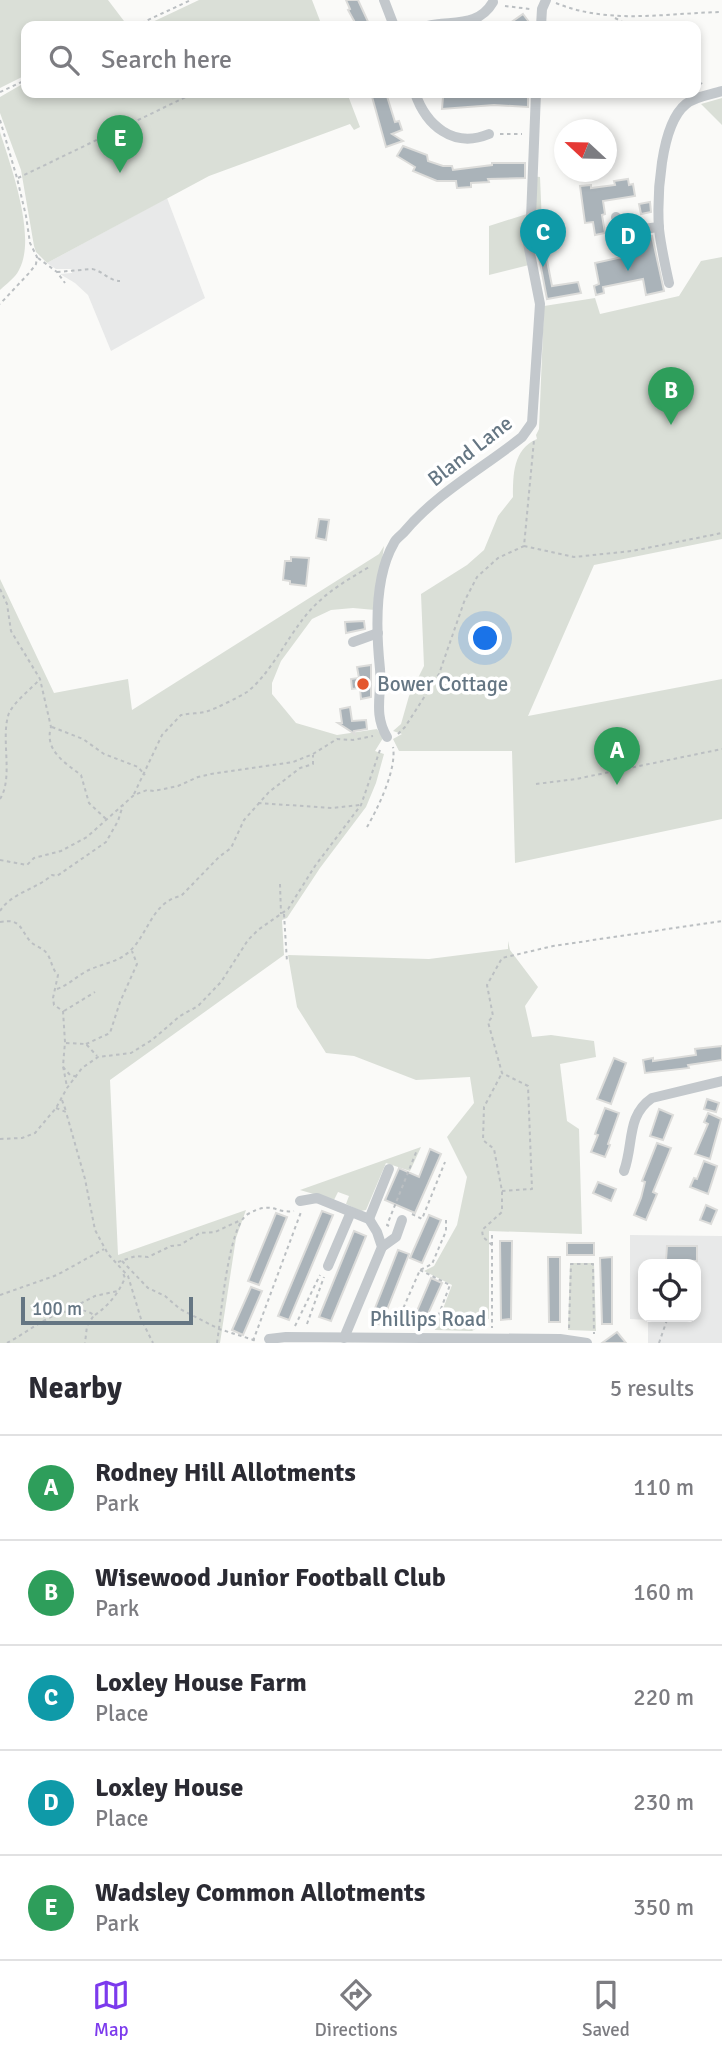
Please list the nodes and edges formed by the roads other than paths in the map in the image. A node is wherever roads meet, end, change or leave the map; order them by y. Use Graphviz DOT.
graph roads {
  1 [pos="384,0"];
  2 [pos="494,2"];
  3 [pos="545,3"];
  4 [pos="392,21"];
  5 [pos="472,21"];
  6 [pos="542,21"];
  7 [pos="722,91"];
  8 [pos="417,98"];
  9 [pos="537,98"];
  10 [pos="489,134"];
  11 [pos="616,217"];
  12 [pos="659,227"];
  13 [pos="669,283"];
  14 [pos="378,633"];
  15 [pos="353,642"];
  16 [pos="387,737"];
  17 [pos="722,1081"];
  18 [pos="389,1169"];
  19 [pos="624,1171"];
  20 [pos="300,1201"];
  21 [pos="351,1212"];
  22 [pos="369,1219"];
  23 [pos="400,1225"];
  24 [pos="382,1247"];
  25 [pos="328,1266"];
  26 [pos="269,1339"];
  27 [pos="349,1340"];
  28 [pos="406,1341"];
  29 [pos="587,1343"];
  1 -- 4 [label="street"];
  2 -- 5 [label="street"];
  3 -- 6 [label="street"];
  7 -- 12 [label="street"];
  8 -- 10 [label="street"];
  9 -- 14 [label="street, Bland Lane"];
  11 -- 12 [label="street"];
  12 -- 13 [label="street"];
  14 -- 15 [label="street"];
  14 -- 16 [label="street, Bland Lane"];
  17 -- 19 [label="street"];
  18 -- 22 [label="street"];
  20 -- 21 [label="street"];
  21 -- 22 [label="street"];
  21 -- 25 [label="street"];
  22 -- 24 [label="street"];
  23 -- 24 [label="street"];
  24 -- 27 [label="street"];
  26 -- 27 [label="street, Phillips Road"];
  27 -- 28 [label="street, Phillips Road"];
  28 -- 29 [label="street, Phillips Road"];
}
